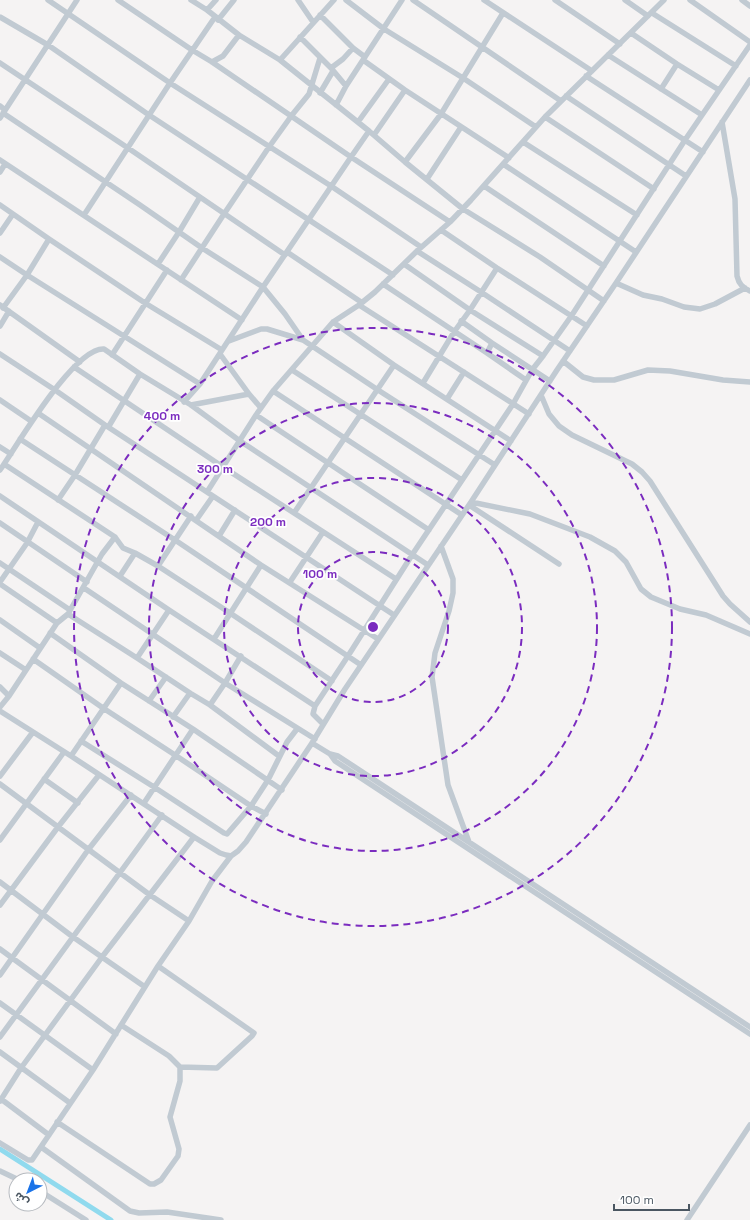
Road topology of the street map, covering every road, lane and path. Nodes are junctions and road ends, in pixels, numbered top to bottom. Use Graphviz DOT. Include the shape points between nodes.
graph roads {
  1 [pos="48,0"];
  2 [pos="77,0"];
  3 [pos="118,0"];
  4 [pos="191,0"];
  5 [pos="216,0"];
  6 [pos="234,0"];
  7 [pos="298,0"];
  8 [pos="334,0"];
  9 [pos="346,0"];
  10 [pos="402,0"];
  11 [pos="413,0"];
  12 [pos="484,0"];
  13 [pos="555,0"];
  14 [pos="625,0"];
  15 [pos="664,0"];
  16 [pos="690,0"];
  17 [pos="742,0"];
  18 [pos="750,6"];
  19 [pos="207,10"];
  20 [pos="504,13"];
  21 [pos="68,14"];
  22 [pos="650,14"];
  23 [pos="320,15"];
  24 [pos="0,17"];
  25 [pos="217,19"];
  26 [pos="313,22"];
  27 [pos="384,30"];
  28 [pos="631,33"];
  29 [pos="239,35"];
  30 [pos="300,37"];
  31 [pos="750,42"];
  32 [pos="620,44"];
  33 [pos="48,45"];
  34 [pos="750,45"];
  35 [pos="482,47"];
  36 [pos="354,48"];
  37 [pos="192,50"];
  38 [pos="608,55"];
  39 [pos="320,58"];
  40 [pos="364,58"];
  41 [pos="280,60"];
  42 [pos="212,62"];
  43 [pos="0,63"];
  44 [pos="677,64"];
  45 [pos="736,66"];
  46 [pos="332,70"];
  47 [pos="592,71"];
  48 [pos="586,76"];
  49 [pos="463,78"];
  50 [pos="25,79"];
  51 [pos="389,79"];
  52 [pos="750,80"];
  53 [pos="170,83"];
  54 [pos="311,86"];
  55 [pos="346,86"];
  56 [pos="661,89"];
  57 [pos="405,90"];
  58 [pos="719,90"];
  59 [pos="320,94"];
  60 [pos="566,96"];
  61 [pos="561,101"];
  62 [pos="336,105"];
  63 [pos="2,112"];
  64 [pos="441,114"];
  65 [pos="149,115"];
  66 [pos="292,115"];
  67 [pos="702,115"];
  68 [pos="545,117"];
  69 [pos="358,122"];
  70 [pos="722,122"];
  71 [pos="461,127"];
  72 [pos="536,127"];
  73 [pos="371,133"];
  74 [pos="685,140"];
  75 [pos="523,142"];
  76 [pos="270,146"];
  77 [pos="128,148"];
  78 [pos="703,152"];
  79 [pos="351,157"];
  80 [pos="509,158"];
  81 [pos="3,162"];
  82 [pos="405,162"];
  83 [pos="503,164"];
  84 [pos="669,165"];
  85 [pos="0,172"];
  86 [pos="686,176"];
  87 [pos="248,179"];
  88 [pos="427,179"];
  89 [pos="105,183"];
  90 [pos="331,186"];
  91 [pos="484,186"];
  92 [pos="654,189"];
  93 [pos="200,197"];
  94 [pos="0,205"];
  95 [pos="463,209"];
  96 [pos="13,214"];
  97 [pos="224,214"];
  98 [pos="84,215"];
  99 [pos="637,215"];
  100 [pos="309,220"];
  101 [pos="450,222"];
  102 [pos="441,230"];
  103 [pos="179,232"];
  104 [pos="0,233"];
  105 [pos="49,239"];
  106 [pos="620,241"];
  107 [pos="202,248"];
  108 [pos="419,249"];
  109 [pos="636,252"];
  110 [pos="286,253"];
  111 [pos="0,257"];
  112 [pos="158,264"];
  113 [pos="404,264"];
  114 [pos="604,266"];
  115 [pos="497,268"];
  116 [pos="167,270"];
  117 [pos="27,274"];
  118 [pos="392,275"];
  119 [pos="181,280"];
  120 [pos="616,283"];
  121 [pos="383,284"];
  122 [pos="263,288"];
  123 [pos="747,289"];
  124 [pos="588,290"];
  125 [pos="481,292"];
  126 [pos="604,301"];
  127 [pos="145,302"];
  128 [pos="360,304"];
  129 [pos="2,306"];
  130 [pos="470,310"];
  131 [pos="9,311"];
  132 [pos="572,315"];
  133 [pos="242,320"];
  134 [pos="461,321"];
  135 [pos="333,322"];
  136 [pos="0,326"];
  137 [pos="587,326"];
  138 [pos="454,332"];
  139 [pos="124,336"];
  140 [pos="303,340"];
  141 [pos="554,340"];
  142 [pos="228,341"];
  143 [pos="492,343"];
  144 [pos="312,346"];
  145 [pos="570,351"];
  146 [pos="221,352"];
  147 [pos="487,353"];
  148 [pos="0,354"];
  149 [pos="112,355"];
  150 [pos="543,356"];
  151 [pos="438,357"];
  152 [pos="563,361"];
  153 [pos="80,362"];
  154 [pos="394,365"];
  155 [pos="74,367"];
  156 [pos="292,370"];
  157 [pos="532,370"];
  158 [pos="464,372"];
  159 [pos="140,374"];
  160 [pos="526,380"];
  161 [pos="550,381"];
  162 [pos="750,382"];
  163 [pos="422,383"];
  164 [pos="200,384"];
  165 [pos="55,390"];
  166 [pos="378,390"];
  167 [pos="273,391"];
  168 [pos="249,394"];
  169 [pos="541,395"];
  170 [pos="447,399"];
  171 [pos="0,400"];
  172 [pos="124,400"];
  173 [pos="184,402"];
  174 [pos="513,404"];
  175 [pos="191,405"];
  176 [pos="261,408"];
  177 [pos="38,413"];
  178 [pos="362,414"];
  179 [pos="529,414"];
  180 [pos="256,415"];
  181 [pos="31,421"];
  182 [pos="107,425"];
  183 [pos="495,430"];
  184 [pos="20,439"];
  185 [pos="345,439"];
  186 [pos="240,441"];
  187 [pos="511,441"];
  188 [pos="0,447"];
  189 [pos="90,448"];
  190 [pos="11,454"];
  191 [pos="479,454"];
  192 [pos="327,463"];
  193 [pos="4,464"];
  194 [pos="495,465"];
  195 [pos="223,467"];
  196 [pos="0,470"];
  197 [pos="75,475"];
  198 [pos="462,480"];
  199 [pos="311,488"];
  200 [pos="207,492"];
  201 [pos="0,496"];
  202 [pos="213,496"];
  203 [pos="58,500"];
  204 [pos="470,504"];
  205 [pos="446,505"];
  206 [pos="235,510"];
  207 [pos="294,513"];
  208 [pos="462,515"];
  209 [pos="191,516"];
  210 [pos="197,520"];
  211 [pos="38,522"];
  212 [pos="0,523"];
  213 [pos="429,530"];
  214 [pos="323,532"];
  215 [pos="219,536"];
  216 [pos="115,537"];
  217 [pos="175,540"];
  218 [pos="27,543"];
  219 [pos="441,546"];
  220 [pos="135,553"];
  221 [pos="412,555"];
  222 [pos="306,557"];
  223 [pos="98,562"];
  224 [pos="0,563"];
  225 [pos="559,564"];
  226 [pos="261,565"];
  227 [pos="428,565"];
  228 [pos="158,566"];
  229 [pos="8,569"];
  230 [pos="120,576"];
  231 [pos="396,579"];
  232 [pos="290,582"];
  233 [pos="0,583"];
  234 [pos="85,585"];
  235 [pos="246,588"];
  236 [pos="380,604"];
  237 [pos="168,610"];
  238 [pos="69,612"];
  239 [pos="230,613"];
  240 [pos="394,615"];
  241 [pos="0,620"];
  242 [pos="750,622"];
  243 [pos="57,623"];
  244 [pos="364,629"];
  245 [pos="50,634"];
  246 [pos="750,634"];
  247 [pos="153,635"];
  248 [pos="214,638"];
  249 [pos="378,639"];
  250 [pos="40,648"];
  251 [pos="0,653"];
  252 [pos="241,656"];
  253 [pos="348,656"];
  254 [pos="137,658"];
  255 [pos="33,659"];
  256 [pos="361,665"];
  257 [pos="26,670"];
  258 [pos="166,676"];
  259 [pos="332,681"];
  260 [pos="121,683"];
  261 [pos="225,683"];
  262 [pos="0,687"];
  263 [pos="190,693"];
  264 [pos="9,696"];
  265 [pos="149,701"];
  266 [pos="210,705"];
  267 [pos="315,706"];
  268 [pos="0,707"];
  269 [pos="103,708"];
  270 [pos="0,710"];
  271 [pos="174,717"];
  272 [pos="324,724"];
  273 [pos="192,729"];
  274 [pos="297,729"];
  275 [pos="33,732"];
  276 [pos="81,741"];
  277 [pos="314,741"];
  278 [pos="64,752"];
  279 [pos="330,754"];
  280 [pos="175,755"];
  281 [pos="71,756"];
  282 [pos="280,756"];
  283 [pos="100,775"];
  284 [pos="0,776"];
  285 [pos="44,779"];
  286 [pos="268,780"];
  287 [pos="0,784"];
  288 [pos="154,787"];
  289 [pos="282,790"];
  290 [pos="131,795"];
  291 [pos="27,803"];
  292 [pos="78,803"];
  293 [pos="144,803"];
  294 [pos="251,806"];
  295 [pos="266,814"];
  296 [pos="162,815"];
  297 [pos="58,828"];
  298 [pos="194,837"];
  299 [pos="0,840"];
  300 [pos="470,842"];
  301 [pos="88,850"];
  302 [pos="231,856"];
  303 [pos="119,872"];
  304 [pos="0,882"];
  305 [pos="11,890"];
  306 [pos="150,895"];
  307 [pos="0,906"];
  308 [pos="42,914"];
  309 [pos="189,921"];
  310 [pos="73,936"];
  311 [pos="0,949"];
  312 [pos="102,957"];
  313 [pos="12,958"];
  314 [pos="158,966"];
  315 [pos="0,975"];
  316 [pos="42,980"];
  317 [pos="145,987"];
  318 [pos="71,1001"];
  319 [pos="0,1003"];
  320 [pos="16,1014"];
  321 [pos="121,1025"];
  322 [pos="750,1027"];
  323 [pos="116,1034"];
  324 [pos="750,1034"];
  325 [pos="45,1036"];
  326 [pos="0,1037"];
  327 [pos="0,1052"];
  328 [pos="180,1067"];
  329 [pos="21,1068"];
  330 [pos="93,1070"];
  331 [pos="1,1100"];
  332 [pos="70,1104"];
  333 [pos="57,1122"];
  334 [pos="750,1125"];
  335 [pos="49,1135"];
  336 [pos="0,1143"];
  337 [pos="41,1147"];
  338 [pos="48,1196"];
  339 [pos="86,1220"];
  340 [pos="221,1220"];
  341 [pos="687,1220"];
  1 -- 21 [label="street"];
  2 -- 21 [label="street"];
  3 -- 37 [label="street"];
  4 -- 19 [label="street"];
  5 -- 19 [label="street"];
  6 -- 25 [label="street"];
  7 -- 26 [label="street"];
  8 -- 23 [label="street"];
  9 -- 27 [label="street"];
  10 -- 27 [label="street"];
  11 -- 35 [label="street"];
  12 -- 20 [label="street"];
  13 -- 32 [label="street"];
  14 -- 22 [label="street"];
  15 -- 22 [label="street"];
  16 -- 31 [label="street"];
  17 -- 18 [label="street"];
  19 -- 25 [label="street"];
  20 -- 35 [label="street"];
  20 -- 47 [label="street"];
  21 -- 33 [label="street"];
  21 -- 53 [label="street"];
  22 -- 28 [label="street"];
  22 -- 45 [label="street"];
  23 -- 26 [label="street"];
  23 -- 36 [label="street"];
  24 -- 33 [label="street"];
  25 -- 29 [label="street"];
  25 -- 37 [label="street"];
  26 -- 30 [label="street"];
  27 -- 40 [label="street"];
  27 -- 49 [label="street"];
  28 -- 32 [label="street"];
  28 -- 44 [label="street"];
  29 -- 41 [label="street"];
  29 -- 42 [label="street" via="223,56"];
  30 -- 39 [label="street"];
  30 -- 41 [label="street"];
  32 -- 38 [label="street"];
  33 -- 50 [label="street"];
  33 -- 65 [label="street"];
  34 -- 45 [label="street"];
  35 -- 49 [label="street"];
  35 -- 61 [label="street"];
  36 -- 40 [label="street"];
  36 -- 46 [label="street"];
  37 -- 42 [label="street"];
  37 -- 53 [label="street"];
  38 -- 47 [label="street"];
  38 -- 56 [label="street"];
  39 -- 46 [label="street"];
  39 -- 54 [label="street"];
  40 -- 51 [label="street"];
  40 -- 55 [label="street"];
  41 -- 54 [label="street"];
  42 -- 66 [label="street"];
  43 -- 50 [label="street"];
  44 -- 56 [label="street"];
  44 -- 58 [label="street"];
  45 -- 58 [label="street"];
  46 -- 55 [label="street"];
  46 -- 59 [label="street"];
  47 -- 48 [label="street"];
  48 -- 60 [label="street"];
  48 -- 74 [label="street"];
  49 -- 64 [label="street"];
  49 -- 72 [label="street"];
  50 -- 63 [label="street"];
  50 -- 77 [label="street"];
  51 -- 57 [label="street"];
  51 -- 69 [label="street"];
  52 -- 70 [label="street"];
  53 -- 65 [label="street"];
  53 -- 76 [label="street"];
  54 -- 59 [label="street"];
  54 -- 66 [label="street" via="309,94"];
  55 -- 62 [label="street"];
  56 -- 67 [label="street"];
  57 -- 64 [label="street"];
  57 -- 73 [label="street"];
  58 -- 67 [label="street"];
  59 -- 62 [label="street"];
  60 -- 61 [label="street"];
  60 -- 84 [label="street"];
  61 -- 68 [label="street"];
  62 -- 69 [label="street"];
  63 -- 89 [label="street"];
  64 -- 71 [label="street"];
  64 -- 82 [label="street"];
  65 -- 77 [label="street"];
  65 -- 87 [label="street"];
  66 -- 76 [label="street"];
  66 -- 79 [label="street"];
  67 -- 74 [label="street"];
  68 -- 72 [label="street"];
  68 -- 92 [label="street"];
  69 -- 73 [label="street"];
  70 -- 78 [label="street"];
  70 -- 123 [label="street" via="735,199 737,276 739,284"];
  71 -- 80 [label="street"];
  71 -- 88 [label="street"];
  72 -- 75 [label="street"];
  73 -- 79 [label="street"];
  73 -- 82 [label="street"];
  74 -- 78 [label="street"];
  74 -- 84 [label="street"];
  75 -- 80 [label="street"];
  75 -- 99 [label="street"];
  76 -- 87 [label="street"];
  76 -- 90 [label="street"];
  77 -- 89 [label="street"];
  77 -- 93 [label="street"];
  78 -- 86 [label="street"];
  79 -- 90 [label="street"];
  79 -- 101 [label="street"];
  80 -- 83 [label="street"];
  81 -- 85 [label="street"];
  81 -- 98 [label="street"];
  82 -- 88 [label="street"];
  83 -- 91 [label="street"];
  83 -- 106 [label="street"];
  84 -- 86 [label="street"];
  84 -- 92 [label="street"];
  86 -- 109 [label="street"];
  87 -- 97 [label="street"];
  87 -- 100 [label="street"];
  88 -- 95 [label="street"];
  89 -- 98 [label="street"];
  89 -- 103 [label="street"];
  90 -- 100 [label="street"];
  90 -- 108 [label="street"];
  91 -- 95 [label="street"];
  91 -- 114 [label="street"];
  92 -- 99 [label="street"];
  93 -- 97 [label="street"];
  93 -- 103 [label="street"];
  94 -- 96 [label="street"];
  95 -- 101 [label="street"];
  95 -- 124 [label="street"];
  96 -- 104 [label="street"];
  96 -- 105 [label="street"];
  97 -- 107 [label="street"];
  97 -- 110 [label="street"];
  98 -- 112 [label="street"];
  99 -- 106 [label="street"];
  100 -- 110 [label="street"];
  100 -- 118 [label="street"];
  101 -- 102 [label="street"];
  102 -- 108 [label="street"];
  102 -- 115 [label="street"];
  103 -- 107 [label="street"];
  103 -- 112 [label="street"];
  105 -- 117 [label="street"];
  105 -- 127 [label="street"];
  106 -- 109 [label="street"];
  106 -- 114 [label="street"];
  107 -- 119 [label="street"];
  107 -- 122 [label="street"];
  108 -- 113 [label="street"];
  108 -- 125 [label="street"];
  109 -- 120 [label="street"];
  110 -- 122 [label="street"];
  110 -- 128 [label="street"];
  111 -- 117 [label="street"];
  112 -- 116 [label="street"];
  113 -- 118 [label="street"];
  113 -- 130 [label="street"];
  114 -- 124 [label="street"];
  115 -- 125 [label="street"];
  115 -- 132 [label="street"];
  116 -- 119 [label="street"];
  116 -- 127 [label="street"];
  117 -- 129 [label="street"];
  117 -- 139 [label="street"];
  118 -- 121 [label="street"];
  119 -- 133 [label="street"];
  120 -- 123 [label="street" via="643,295 700,309"];
  120 -- 126 [label="street"];
  121 -- 128 [label="street"];
  121 -- 138 [label="street"];
  122 -- 133 [label="street"];
  122 -- 140 [label="street"];
  124 -- 126 [label="street"];
  124 -- 132 [label="street"];
  125 -- 130 [label="street"];
  125 -- 141 [label="street"];
  126 -- 137 [label="street"];
  127 -- 139 [label="street"];
  127 -- 146 [label="street"];
  128 -- 135 [label="street"];
  128 -- 151 [label="street"];
  129 -- 131 [label="street"];
  130 -- 134 [label="street"];
  130 -- 150 [label="street"];
  131 -- 136 [label="street"];
  131 -- 153 [label="street"];
  132 -- 137 [label="street"];
  132 -- 141 [label="street"];
  133 -- 142 [label="street"];
  134 -- 138 [label="street"];
  134 -- 143 [label="street"];
  135 -- 144 [label="street"];
  135 -- 154 [label="street"];
  137 -- 145 [label="street"];
  138 -- 147 [label="street"];
  138 -- 151 [label="street"];
  139 -- 149 [label="street"];
  139 -- 164 [label="street"];
  140 -- 142 [label="street" via="261,329"];
  140 -- 144 [label="street"];
  141 -- 145 [label="street"];
  141 -- 150 [label="street"];
  142 -- 146 [label="street"];
  143 -- 147 [label="street"];
  143 -- 157 [label="street"];
  144 -- 156 [label="street"];
  144 -- 166 [label="street"];
  145 -- 152 [label="street"];
  146 -- 164 [label="street"];
  146 -- 168 [label="street"];
  147 -- 160 [label="street"];
  148 -- 165 [label="street"];
  149 -- 153 [label="street" via="101,349"];
  149 -- 159 [label="street"];
  150 -- 157 [label="street"];
  151 -- 158 [label="street"];
  151 -- 163 [label="street"];
  152 -- 161 [label="street"];
  152 -- 162 [label="street" via="583,377 594,380 614,380 648,370"];
  153 -- 155 [label="street"];
  154 -- 163 [label="street"];
  154 -- 166 [label="street"];
  155 -- 165 [label="street"];
  155 -- 172 [label="street"];
  156 -- 167 [label="street"];
  156 -- 178 [label="street"];
  157 -- 160 [label="street"];
  157 -- 161 [label="street"];
  158 -- 170 [label="street"];
  158 -- 174 [label="street"];
  159 -- 172 [label="street"];
  159 -- 173 [label="street"];
  160 -- 174 [label="street"];
  161 -- 169 [label="street"];
  163 -- 170 [label="street"];
  164 -- 173 [label="street"];
  165 -- 177 [label="street"];
  165 -- 182 [label="street"];
  166 -- 178 [label="street"];
  166 -- 191 [label="street"];
  167 -- 176 [label="street"];
  167 -- 185 [label="street"];
  168 -- 175 [label="street"];
  168 -- 176 [label="street"];
  169 -- 179 [label="street"];
  169 -- 242 [label="street" via="549,414 559,426 632,464 642,472 723,596"];
  170 -- 183 [label="street"];
  171 -- 181 [label="street"];
  172 -- 182 [label="street"];
  172 -- 195 [label="street"];
  173 -- 175 [label="street"];
  174 -- 179 [label="street"];
  174 -- 183 [label="street"];
  175 -- 186 [label="street"];
  176 -- 180 [label="street"];
  177 -- 181 [label="street"];
  177 -- 189 [label="street"];
  178 -- 185 [label="street"];
  178 -- 198 [label="street"];
  179 -- 187 [label="street"];
  180 -- 186 [label="street"];
  180 -- 192 [label="street"];
  181 -- 184 [label="street"];
  182 -- 189 [label="street"];
  182 -- 200 [label="street"];
  183 -- 187 [label="street"];
  183 -- 191 [label="street"];
  184 -- 190 [label="street"];
  184 -- 197 [label="street"];
  185 -- 192 [label="street"];
  185 -- 205 [label="street"];
  186 -- 195 [label="street"];
  186 -- 199 [label="street"];
  187 -- 194 [label="street"];
  188 -- 190 [label="street"];
  189 -- 197 [label="street"];
  189 -- 209 [label="street"];
  190 -- 193 [label="street"];
  191 -- 194 [label="street"];
  191 -- 198 [label="street"];
  192 -- 199 [label="street"];
  192 -- 213 [label="street"];
  193 -- 196 [label="street"];
  193 -- 203 [label="street"];
  194 -- 204 [label="street"];
  195 -- 200 [label="street"];
  195 -- 207 [label="street"];
  197 -- 203 [label="street"];
  197 -- 217 [label="street"];
  198 -- 205 [label="street"];
  199 -- 207 [label="street"];
  199 -- 221 [label="street"];
  200 -- 202 [label="street"];
  201 -- 211 [label="street"];
  202 -- 206 [label="street"];
  202 -- 210 [label="street"];
  203 -- 216 [label="street"];
  204 -- 208 [label="street"];
  204 -- 225 [label="street"];
  204 -- 246 [label="street" via="530,514 590,538 615,551 626,562 641,589 651,598 706,615"];
  205 -- 208 [label="street"];
  205 -- 213 [label="street"];
  206 -- 215 [label="street"];
  206 -- 222 [label="street"];
  207 -- 214 [label="street"];
  208 -- 219 [label="street"];
  209 -- 210 [label="street"];
  209 -- 217 [label="street"];
  210 -- 215 [label="street"];
  211 -- 218 [label="street"];
  211 -- 223 [label="street"];
  212 -- 218 [label="street"];
  213 -- 221 [label="street"];
  214 -- 222 [label="street"];
  214 -- 231 [label="street"];
  215 -- 226 [label="street"];
  216 -- 220 [label="street" via="123,548"];
  216 -- 223 [label="street"];
  217 -- 228 [label="street"];
  217 -- 235 [label="street"];
  218 -- 229 [label="street"];
  218 -- 234 [label="street"];
  219 -- 227 [label="street"];
  219 -- 300 [label="street" via="453,579 453,592 435,653 432,683 448,785"];
  220 -- 228 [label="street"];
  220 -- 230 [label="street"];
  221 -- 227 [label="street"];
  221 -- 231 [label="street"];
  222 -- 232 [label="street"];
  222 -- 236 [label="street"];
  223 -- 230 [label="street"];
  223 -- 234 [label="street"];
  224 -- 229 [label="street"];
  226 -- 232 [label="street"];
  226 -- 235 [label="street"];
  227 -- 240 [label="street"];
  228 -- 239 [label="street"];
  229 -- 233 [label="street"];
  229 -- 238 [label="street"];
  230 -- 237 [label="street"];
  231 -- 236 [label="street"];
  232 -- 244 [label="street"];
  233 -- 243 [label="street"];
  234 -- 238 [label="street"];
  234 -- 247 [label="street"];
  235 -- 239 [label="street"];
  235 -- 253 [label="street"];
  236 -- 240 [label="street"];
  236 -- 244 [label="street"];
  237 -- 247 [label="street"];
  237 -- 248 [label="street"];
  238 -- 243 [label="street"];
  238 -- 254 [label="street"];
  239 -- 248 [label="street"];
  239 -- 259 [label="street"];
  240 -- 249 [label="street"];
  241 -- 250 [label="street"];
  243 -- 245 [label="street"];
  244 -- 249 [label="street"];
  244 -- 253 [label="street"];
  245 -- 250 [label="street"];
  245 -- 260 [label="street"];
  247 -- 254 [label="street"];
  247 -- 261 [label="street"];
  248 -- 252 [label="street"];
  249 -- 256 [label="street"];
  250 -- 255 [label="street"];
  251 -- 257 [label="street"];
  252 -- 261 [label="street"];
  252 -- 267 [label="street"];
  253 -- 256 [label="street"];
  253 -- 259 [label="street"];
  254 -- 258 [label="street"];
  255 -- 257 [label="street"];
  255 -- 269 [label="street"];
  256 -- 272 [label="street"];
  257 -- 264 [label="street"];
  258 -- 263 [label="street"];
  258 -- 265 [label="street"];
  259 -- 267 [label="street"];
  260 -- 265 [label="street"];
  260 -- 269 [label="street"];
  261 -- 266 [label="street"];
  261 -- 274 [label="street"];
  262 -- 264 [label="street"];
  263 -- 266 [label="street"];
  263 -- 271 [label="street"];
  264 -- 268 [label="street"];
  265 -- 271 [label="street"];
  266 -- 282 [label="street"];
  267 -- 272 [label="street" via="313,714"];
  269 -- 276 [label="street"];
  269 -- 280 [label="street"];
  270 -- 275 [label="street"];
  271 -- 273 [label="street"];
  272 -- 277 [label="street"];
  273 -- 280 [label="street"];
  273 -- 286 [label="street"];
  274 -- 277 [label="street"];
  274 -- 282 [label="street" via="286,742"];
  275 -- 278 [label="street"];
  275 -- 284 [label="street"];
  276 -- 281 [label="street"];
  276 -- 288 [label="street"];
  277 -- 279 [label="street"];
  277 -- 289 [label="street"];
  278 -- 281 [label="street"];
  278 -- 285 [label="street"];
  279 -- 300 [label="street" via="338,756"];
  279 -- 324 [label="street" via="335,761"];
  280 -- 288 [label="street"];
  280 -- 294 [label="street"];
  281 -- 283 [label="street"];
  282 -- 286 [label="street"];
  283 -- 290 [label="street"];
  283 -- 292 [label="street"];
  285 -- 291 [label="street"];
  285 -- 292 [label="street"];
  286 -- 289 [label="street"];
  286 -- 294 [label="street"];
  287 -- 291 [label="street"];
  288 -- 293 [label="street"];
  288 -- 294 [label="street" via="227,834"];
  289 -- 295 [label="street"];
  290 -- 293 [label="street"];
  290 -- 301 [label="street"];
  291 -- 297 [label="street"];
  291 -- 299 [label="street"];
  292 -- 297 [label="street"];
  293 -- 296 [label="street"];
  294 -- 295 [label="street"];
  295 -- 302 [label="street" via="246,842"];
  296 -- 298 [label="street"];
  296 -- 303 [label="street"];
  297 -- 301 [label="street"];
  297 -- 305 [label="street"];
  298 -- 302 [label="street" via="220,853"];
  298 -- 306 [label="street"];
  300 -- 322 [label="street"];
  301 -- 303 [label="street"];
  301 -- 308 [label="street"];
  302 -- 309 [label="street" via="212,881"];
  303 -- 306 [label="street"];
  303 -- 310 [label="street"];
  304 -- 305 [label="street"];
  305 -- 307 [label="street"];
  305 -- 308 [label="street"];
  306 -- 309 [label="street"];
  306 -- 312 [label="street"];
  308 -- 310 [label="street"];
  308 -- 313 [label="street"];
  309 -- 314 [label="street"];
  310 -- 312 [label="street"];
  310 -- 316 [label="street"];
  311 -- 313 [label="street"];
  312 -- 317 [label="street"];
  312 -- 318 [label="street"];
  313 -- 315 [label="street"];
  313 -- 316 [label="street"];
  314 -- 317 [label="street"];
  314 -- 328 [label="street" via="254,1033 217,1068"];
  316 -- 318 [label="street"];
  316 -- 320 [label="street"];
  317 -- 321 [label="street"];
  318 -- 323 [label="street"];
  318 -- 325 [label="street"];
  319 -- 320 [label="street"];
  320 -- 325 [label="street"];
  320 -- 326 [label="street"];
  321 -- 323 [label="street"];
  321 -- 328 [label="street" via="169,1056"];
  323 -- 330 [label="street"];
  325 -- 329 [label="street"];
  325 -- 330 [label="street"];
  327 -- 329 [label="street"];
  328 -- 333 [label="street" via="180,1081 170,1117 179,1150 178,1156 158,1183 150,1184"];
  329 -- 331 [label="street"];
  329 -- 332 [label="street"];
  330 -- 332 [label="street"];
  331 -- 335 [label="street"];
  332 -- 333 [label="street"];
  333 -- 335 [label="street"];
  334 -- 341 [label="street"];
  335 -- 337 [label="street"];
  336 -- 337 [label="street" via="30,1160"];
  337 -- 340 [label="street" via="130,1210"];
  338 -- 339 [label="street"];
}
